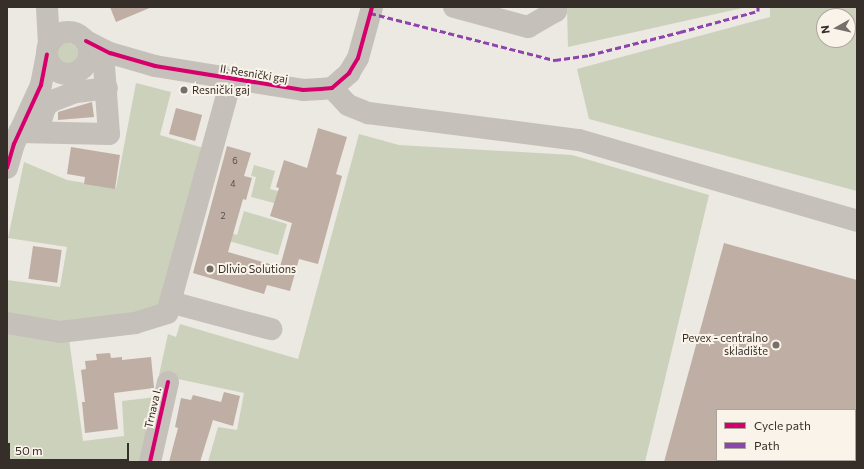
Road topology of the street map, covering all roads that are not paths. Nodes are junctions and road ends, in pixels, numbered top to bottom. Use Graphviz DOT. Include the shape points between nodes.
graph roads {
  1 [pos="47,7"];
  2 [pos="56,7"];
  3 [pos="372,7"];
  4 [pos="556,7"];
  5 [pos="458,8"];
  6 [pos="80,37"];
  7 [pos="48,50"];
  8 [pos="104,66"];
  9 [pos="155,66"];
  10 [pos="75,72"];
  11 [pos="231,80"];
  12 [pos="108,88"];
  13 [pos="332,88"];
  14 [pos="37,96"];
  15 [pos="20,134"];
  16 [pos="7,168"];
  17 [pos="857,221"];
  18 [pos="170,302"];
  19 [pos="7,323"];
  20 [pos="271,329"];
  21 [pos="168,382"];
  22 [pos="150,462"];
  1 -- 7 [label="street"];
  2 -- 6 [label="street"];
  3 -- 13 [label="street" via="358,58 349,73"];
  4 -- 5 [label="street" via="556,11 528,27"];
  6 -- 7 [label="street" via="62,33"];
  6 -- 9 [label="street, II. Resnički gaj" via="110,53"];
  6 -- 10 [label="street" via="90,53"];
  7 -- 10 [label="street" via="54,69"];
  7 -- 14 [label="street"];
  8 -- 9 [label="street, II. Resnički gaj"];
  8 -- 10 [label="street, II. Resnički gaj"];
  8 -- 12 [label="street"];
  9 -- 11 [label="street, II. Resnički gaj"];
  10 -- 14 [label="street"];
  11 -- 13 [label="street, II. Resnički gaj" via="302,90"];
  11 -- 18 [label="street"];
  12 -- 15 [label="street" via="76,92 52,101"];
  12 -- 15 [label="street" via="109,134"];
  13 -- 17 [label="street" via="348,105 368,113 579,140"];
  14 -- 15 [label="street"];
  15 -- 16 [label="street"];
  18 -- 19 [label="street" via="167,313 101,329 60,332"];
  18 -- 20 [label="street"];
  21 -- 22 [label="street, Trnava I."];
}
